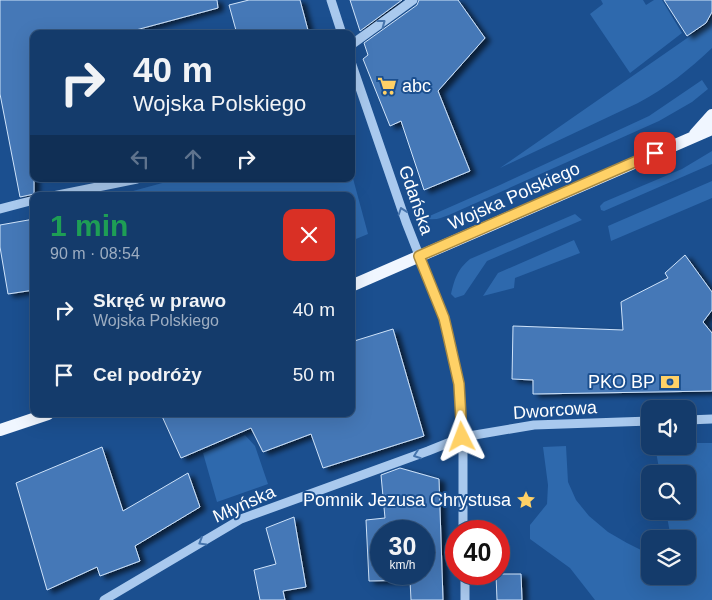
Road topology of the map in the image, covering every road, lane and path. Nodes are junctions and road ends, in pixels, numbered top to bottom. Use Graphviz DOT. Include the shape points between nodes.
graph roads {
  1 [pos="331,0"];
  2 [pos="413,0"];
  3 [pos="341,30"];
  4 [pos="355,42"];
  5 [pos="355,74"];
  6 [pos="712,115"];
  7 [pos="712,129"];
  8 [pos="692,138"];
  9 [pos="104,183"];
  10 [pos="69,192"];
  11 [pos="30,201"];
  12 [pos="0,209"];
  13 [pos="419,256"];
  14 [pos="355,284"];
  15 [pos="39,417"];
  16 [pos="712,419"];
  17 [pos="696,420"];
  18 [pos="641,421"];
  19 [pos="0,430"];
  20 [pos="462,437"];
  21 [pos="463,520"];
  22 [pos="465,585"];
  23 [pos="104,600"];
  24 [pos="466,600"];
  1 -- 3 [label="street"];
  4 -- 2 [label="street, one-way"];
  13 -- 5 [label="street, Gdańska, one-way"];
  6 -- 8 [label="main road, Wojska Polskiego"];
  7 -- 8 [label="main road, Wojska Polskiego"];
  8 -- 13 [label="main road, Wojska Polskiego"];
  9 -- 10 [label="street"];
  11 -- 12 [label="street"];
  13 -- 14 [label="main road, Wojska Polskiego"];
  13 -- 20 [label="street, Gdańska" via="444,318 459,384"];
  15 -- 19 [label="main road"];
  16 -- 17 [label="street"];
  18 -- 20 [label="street, Dworcowa" via="534,425"];
  20 -- 21 [label="street, Gdańska"];
  20 -- 23 [label="street, Młyńska, one-way" via="241,519"];
  22 -- 24 [label="street"];
}
